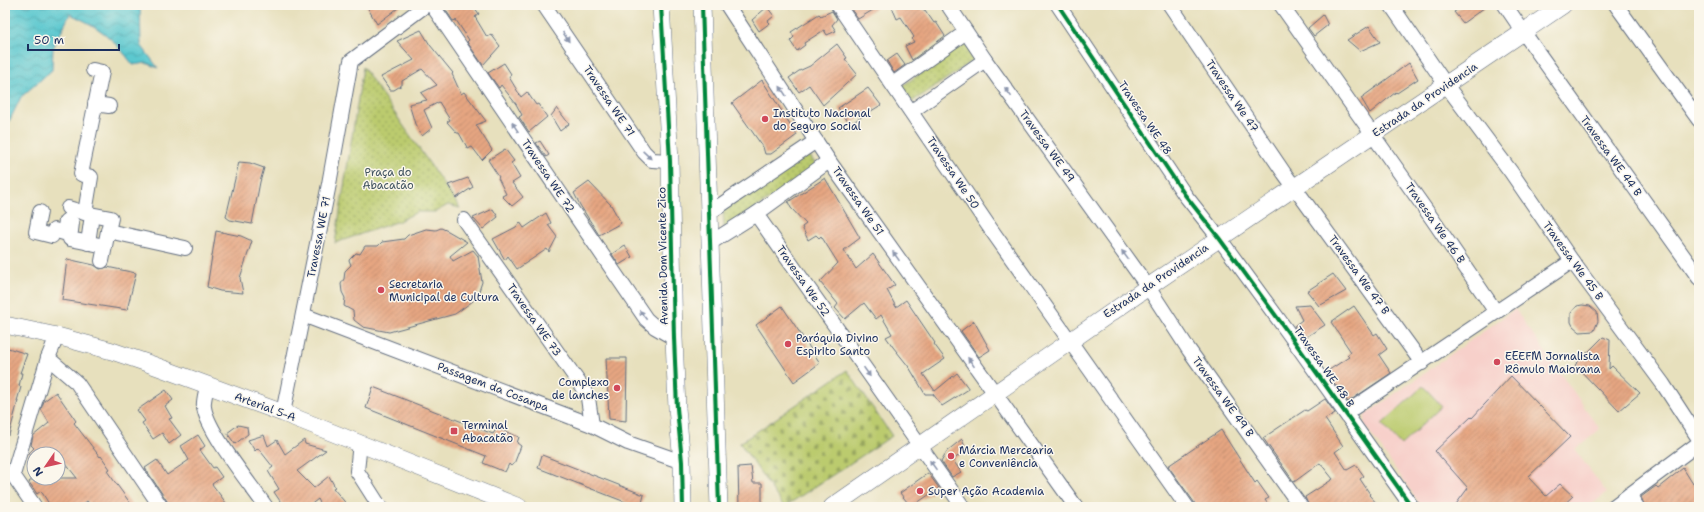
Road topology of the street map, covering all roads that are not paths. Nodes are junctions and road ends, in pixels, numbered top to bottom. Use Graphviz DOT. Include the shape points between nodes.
graph roads {
  1 [pos="426,5"];
  2 [pos="432,5"];
  3 [pos="544,5"];
  4 [pos="661,5"];
  5 [pos="702,5"];
  6 [pos="727,5"];
  7 [pos="838,5"];
  8 [pos="948,5"];
  9 [pos="1170,5"];
  10 [pos="1280,5"];
  11 [pos="1391,5"];
  12 [pos="1506,5"];
  13 [pos="1563,5"];
  14 [pos="1616,5"];
  15 [pos="1061,6"];
  16 [pos="966,32"];
  17 [pos="1524,33"];
  18 [pos="985,60"];
  19 [pos="93,70"];
  20 [pos="893,84"];
  21 [pos="1446,85"];
  22 [pos="95,104"];
  23 [pos="109,106"];
  24 [pos="912,111"];
  25 [pos="1699,120"];
  26 [pos="1373,134"];
  27 [pos="816,141"];
  28 [pos="829,161"];
  29 [pos="670,162"];
  30 [pos="1296,187"];
  31 [pos="68,208"];
  32 [pos="40,212"];
  33 [pos="709,213"];
  34 [pos="88,214"];
  35 [pos="756,214"];
  36 [pos="464,220"];
  37 [pos="108,231"];
  38 [pos="1219,238"];
  39 [pos="88,243"];
  40 [pos="710,243"];
  41 [pos="105,246"];
  42 [pos="185,248"];
  43 [pos="102,261"];
  44 [pos="1572,261"];
  45 [pos="1699,278"];
  46 [pos="1148,286"];
  47 [pos="1496,312"];
  48 [pos="303,314"];
  49 [pos="8,326"];
  50 [pos="57,336"];
  51 [pos="674,338"];
  52 [pos="1070,341"];
  53 [pos="48,358"];
  54 [pos="1422,363"];
  55 [pos="207,386"];
  56 [pos="994,394"];
  57 [pos="283,413"];
  58 [pos="1346,413"];
  59 [pos="592,425"];
  60 [pos="1699,439"];
  61 [pos="360,443"];
  62 [pos="1699,443"];
  63 [pos="920,446"];
  64 [pos="682,462"];
  65 [pos="1629,495"];
  66 [pos="850,502"];
  67 [pos="35,507"];
  68 [pos="161,507"];
  69 [pos="266,507"];
  70 [pos="380,507"];
  71 [pos="519,507"];
  72 [pos="683,507"];
  73 [pos="719,507"];
  74 [pos="832,507"];
  75 [pos="963,507"];
  76 [pos="1076,507"];
  77 [pos="1187,507"];
  78 [pos="1301,507"];
  79 [pos="1412,507"];
  80 [pos="1613,507"];
  81 [pos="1637,507"];
  1 -- 48 [label="street, Travessa WE 71" via="351,60"];
  51 -- 2 [label="street, Travessa WE 72, one-way" via="646,319"];
  3 -- 29 [label="street, Travessa WE 71, one-way" via="644,152 652,160"];
  4 -- 29 [label="main road, Avenida Dom Vicente Zico"];
  5 -- 33 [label="main road"];
  27 -- 6 [label="street, Travessa We 51, one-way"];
  7 -- 20 [label="street, Travessa We 50"];
  8 -- 16 [label="street, Travessa WE 49"];
  9 -- 30 [label="street, Travessa We 47"];
  10 -- 26 [label="street, Travessa We 46 B"];
  11 -- 21 [label="street, Travessa We 45 B"];
  12 -- 17 [label="street, Travessa WE 44 B"];
  13 -- 17 [label="main road, Estrada da Providencia"];
  14 -- 25 [label="street"];
  15 -- 38 [label="street, Travessa WE 48" via="1185,195"];
  16 -- 18 [label="street, Travessa WE 49"];
  16 -- 20 [label="street"];
  17 -- 21 [label="main road, Estrada da Providencia"];
  17 -- 45 [label="street, Travessa WE 44 B"];
  18 -- 24 [label="street"];
  46 -- 18 [label="street, Travessa WE 49, one-way"];
  19 -- 22 [label="street" via="102,72"];
  20 -- 24 [label="street, Travessa We 50"];
  21 -- 26 [label="main road, Estrada da Providencia"];
  21 -- 44 [label="street, Travessa We 45 B" via="1511,172"];
  22 -- 23 [label="street"];
  22 -- 34 [label="street" via="81,174 91,177"];
  24 -- 52 [label="street, Travessa We 50"];
  26 -- 30 [label="main road, Estrada da Providencia"];
  26 -- 47 [label="street, Travessa We 46 B"];
  27 -- 28 [label="street, Travessa We 51"];
  27 -- 33 [label="street"];
  28 -- 35 [label="street"];
  56 -- 28 [label="street, Travessa We 51, one-way"];
  29 -- 51 [label="main road, Avenida Dom Vicente Zico"];
  30 -- 38 [label="main road, Estrada da Providencia"];
  30 -- 54 [label="street, Travessa We 47 B"];
  31 -- 34 [label="street"];
  32 -- 39 [label="street" via="36,232 52,236 54,230 64,233 66,221 72,223 70,239"];
  33 -- 40 [label="main road"];
  34 -- 37 [label="street" via="111,218"];
  34 -- 39 [label="street"];
  35 -- 40 [label="street"];
  35 -- 63 [label="street, Travessa We 52, one-way"];
  36 -- 59 [label="street, Travessa WE 73" via="582,387 588,398"];
  37 -- 41 [label="street"];
  37 -- 42 [label="street"];
  38 -- 46 [label="main road, Estrada da Providencia"];
  38 -- 58 [label="street, Travessa WE 48 B"];
  39 -- 41 [label="street"];
  40 -- 73 [label="main road"];
  41 -- 43 [label="street"];
  44 -- 47 [label="street"];
  44 -- 60 [label="street, Travessa We 45 B"];
  46 -- 52 [label="main road, Estrada da Providencia"];
  46 -- 78 [label="street, Travessa WE 49 B" via="1189,350"];
  47 -- 54 [label="street"];
  48 -- 57 [label="street, Travessa WE 71"];
  48 -- 59 [label="street, Passagem da Cosanpa"];
  49 -- 50 [label="main road, Arterial 5-A"];
  50 -- 53 [label="street"];
  50 -- 55 [label="main road, Arterial 5-A" via="112,351"];
  51 -- 64 [label="main road, Avenida Dom Vicente Zico"];
  52 -- 56 [label="main road, Estrada da Providencia"];
  52 -- 77 [label="street, Travessa We 50"];
  53 -- 67 [label="street" via="13,475"];
  53 -- 68 [label="street" via="78,383"];
  54 -- 58 [label="street"];
  55 -- 57 [label="main road, Arterial 5-A"];
  55 -- 69 [label="street" via="203,406 208,419"];
  56 -- 63 [label="main road, Estrada da Providencia"];
  56 -- 76 [label="street, Travessa We 51"];
  57 -- 61 [label="main road, Arterial 5-A"];
  58 -- 79 [label="street, Travessa WE 48 B"];
  59 -- 64 [label="street, Passagem da Cosanpa" via="628,443"];
  61 -- 70 [label="street" via="357,471"];
  61 -- 71 [label="main road, Arterial 5-A"];
  62 -- 65 [label="street"];
  63 -- 66 [label="main road, Estrada da Providencia"];
  75 -- 63 [label="street, Travessa We 52, one-way"];
  64 -- 72 [label="main road, Avenida Dom Vicente Zico"];
  65 -- 80 [label="street"];
  65 -- 81 [label="street"];
  66 -- 74 [label="main road, Estrada da Providencia"];
}
